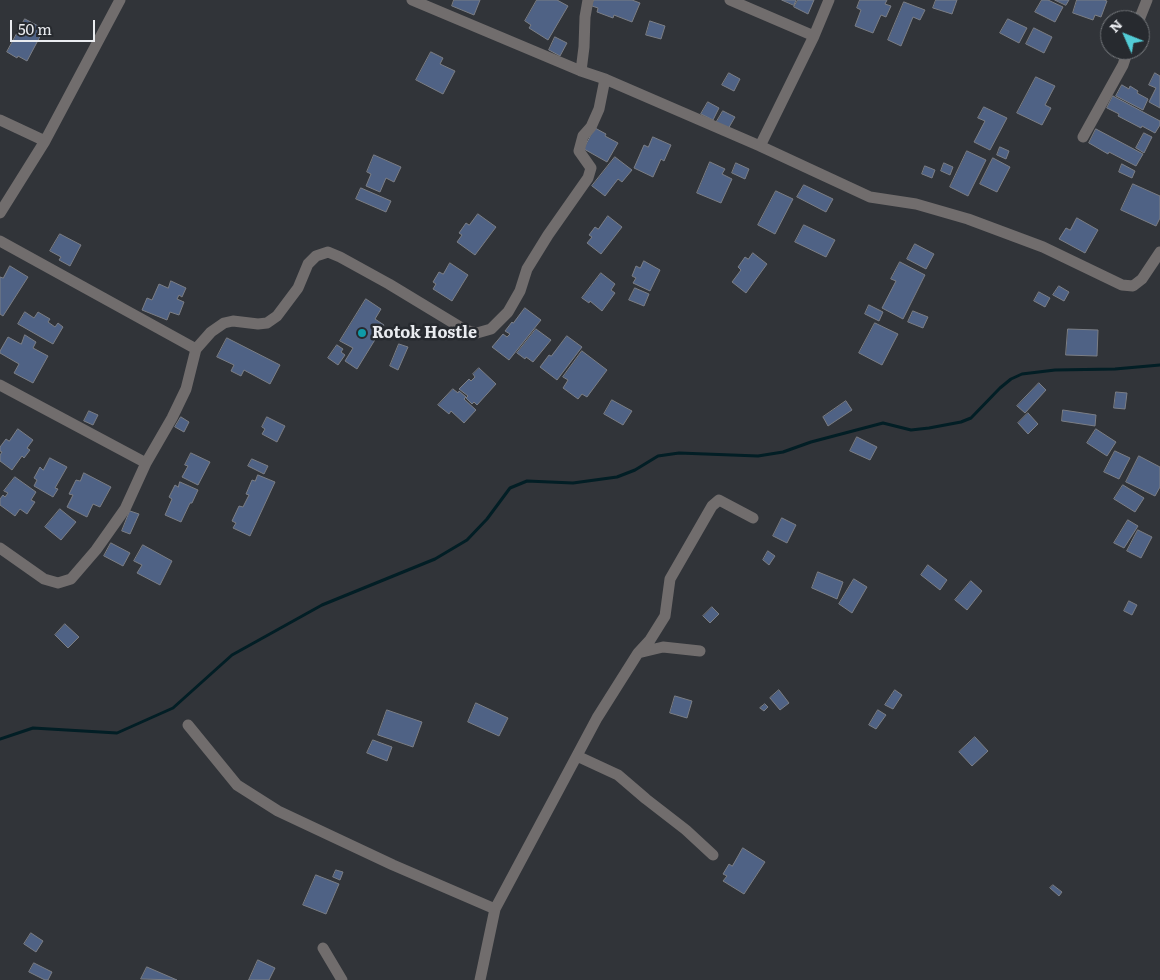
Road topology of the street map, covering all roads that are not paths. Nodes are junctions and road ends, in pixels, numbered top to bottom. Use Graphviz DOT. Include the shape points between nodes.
graph roads {
  1 [pos="120,0"];
  2 [pos="412,0"];
  3 [pos="588,0"];
  4 [pos="730,0"];
  5 [pos="829,0"];
  6 [pos="814,36"];
  7 [pos="1124,60"];
  8 [pos="581,71"];
  9 [pos="605,79"];
  10 [pos="0,120"];
  11 [pos="1083,137"];
  12 [pos="45,141"];
  13 [pos="760,146"];
  14 [pos="0,213"];
  15 [pos="0,241"];
  16 [pos="1160,252"];
  17 [pos="196,349"];
  18 [pos="0,385"];
  19 [pos="146,463"];
  20 [pos="753,518"];
  21 [pos="0,548"];
  22 [pos="700,651"];
  23 [pos="638,653"];
  24 [pos="188,726"];
  25 [pos="577,756"];
  26 [pos="713,855"];
  27 [pos="495,909"];
  28 [pos="324,948"];
  29 [pos="342,980"];
  30 [pos="480,980"];
  1 -- 12 [label="street"];
  2 -- 8 [label="street"];
  3 -- 8 [label="street"];
  4 -- 6 [label="street"];
  5 -- 6 [label="street"];
  6 -- 13 [label="street"];
  7 -- 11 [label="street"];
  8 -- 9 [label="street"];
  9 -- 13 [label="street"];
  9 -- 17 [label="street" via="599,109 583,136 579,151 590,168 588,178 527,269 508,312 491,329 478,333 464,330 390,284 328,252 316,256 308,264 298,288 272,320 258,324 233,320 224,323"];
  10 -- 12 [label="street"];
  12 -- 14 [label="street"];
  13 -- 16 [label="street" via="870,197 916,204 968,219 1043,247 1122,285 1132,286 1142,279"];
  15 -- 17 [label="street"];
  17 -- 19 [label="street" via="186,389"];
  18 -- 19 [label="street"];
  19 -- 21 [label="street" via="125,509 71,580 58,583 44,579"];
  20 -- 23 [label="street" via="719,500 712,506 670,579 665,616"];
  22 -- 23 [label="street" via="663,647"];
  23 -- 25 [label="street"];
  24 -- 27 [label="street" via="237,786 278,811"];
  25 -- 26 [label="street" via="618,775"];
  25 -- 27 [label="street"];
  27 -- 30 [label="street"];
  28 -- 29 [label="street"];
}
